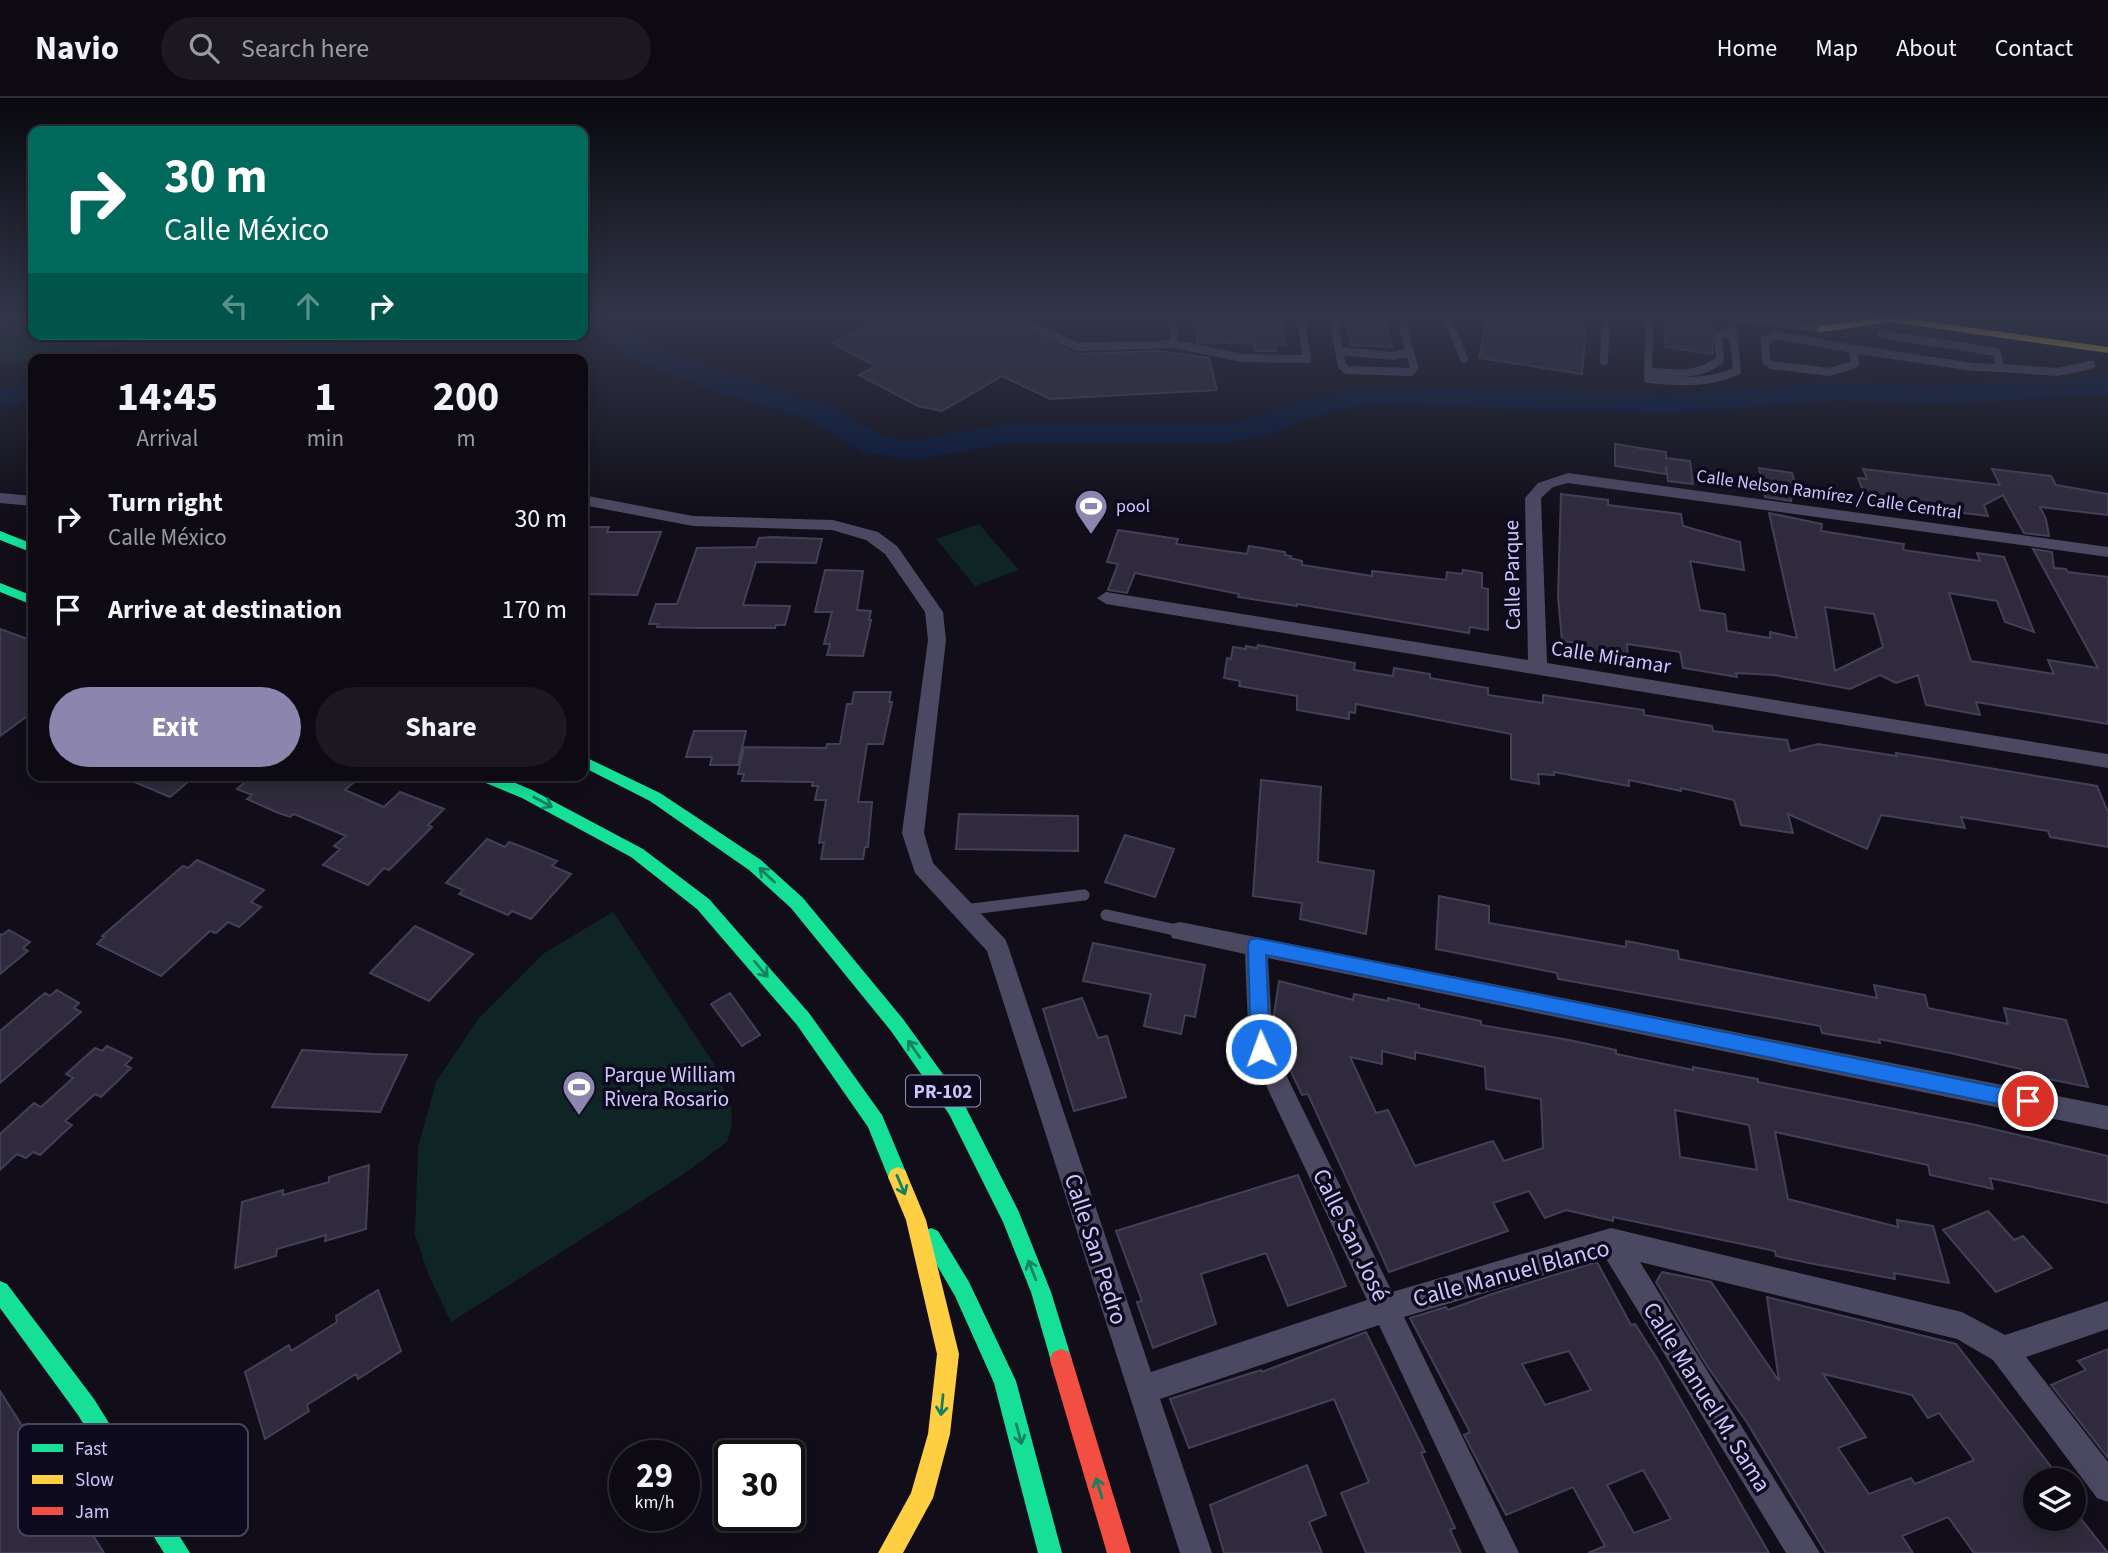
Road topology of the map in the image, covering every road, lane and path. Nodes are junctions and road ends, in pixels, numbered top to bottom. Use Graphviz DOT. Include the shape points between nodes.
graph roads {
  1 [pos="1545,485"];
  2 [pos="0,498"];
  3 [pos="28,501"];
  4 [pos="588,501"];
  5 [pos="0,535"];
  6 [pos="28,546"];
  7 [pos="2108,552"];
  8 [pos="0,587"];
  9 [pos="1107,598"];
  10 [pos="28,599"];
  11 [pos="1538,668"];
  12 [pos="2108,761"];
  13 [pos="588,764"];
  14 [pos="496,781"];
  15 [pos="1084,895"];
  16 [pos="964,910"];
  17 [pos="1106,915"];
  18 [pos="1180,931"];
  19 [pos="1256,946"];
  20 [pos="2108,1118"];
  21 [pos="916,1220"];
  22 [pos="1611,1242"];
  23 [pos="0,1291"];
  24 [pos="1385,1308"];
  25 [pos="2108,1315"];
  26 [pos="2003,1350"];
  27 [pos="1142,1390"];
  28 [pos="97,1424"];
  29 [pos="2108,1487"];
  30 [pos="167,1536"];
  31 [pos="178,1553"];
  32 [pos="890,1553"];
  33 [pos="1050,1553"];
  34 [pos="1119,1553"];
  35 [pos="1196,1553"];
  36 [pos="1503,1553"];
  37 [pos="1804,1553"];
  1 -- 7 [label="street, Calle Nelson Ramírez / Calle Central" via="1567,478"];
  1 -- 11 [label="street, Calle Parque" via="1533,498"];
  2 -- 3 [label="street"];
  4 -- 16 [label="street" via="693,521 833,525 872,536 891,550 934,612 937,640 913,834 923,867"];
  5 -- 6 [label="main road"];
  8 -- 10 [label="main road"];
  9 -- 11 [label="street, Calle Miramar"];
  11 -- 12 [label="street, Calle Miramar"];
  34 -- 13 [label="main road, PR-102, one-way" via="1041,1293 1011,1217 956,1108 897,1025 789,895 755,864 655,797"];
  14 -- 21 [label="main road, one-way" via="637,853 703,904 803,1019 875,1121"];
  15 -- 16 [label="lane"];
  16 -- 27 [label="street, Calle San Pedro" via="997,946"];
  17 -- 18 [label="lane"];
  18 -- 19 [label="street"];
  19 -- 20 [label="street"];
  19 -- 24 [label="street, Calle San José" via="1261,1049"];
  21 -- 32 [label="main road, one-way" via="948,1354 939,1434 921,1498"];
  21 -- 33 [label="main road, one-way" via="962,1289 1005,1381"];
  22 -- 24 [label="street, Calle Manuel Blanco"];
  22 -- 26 [label="street, Calle Manuel Blanco" via="1962,1326"];
  22 -- 37 [label="street, Calle Manuel M. Sama"];
  23 -- 28 [label="main road"];
  24 -- 27 [label="street, Calle Manuel Blanco"];
  24 -- 36 [label="street, Calle San José"];
  25 -- 26 [label="street"];
  26 -- 29 [label="street"];
  27 -- 35 [label="street, Calle San Pedro"];
  30 -- 31 [label="main road"];
}
